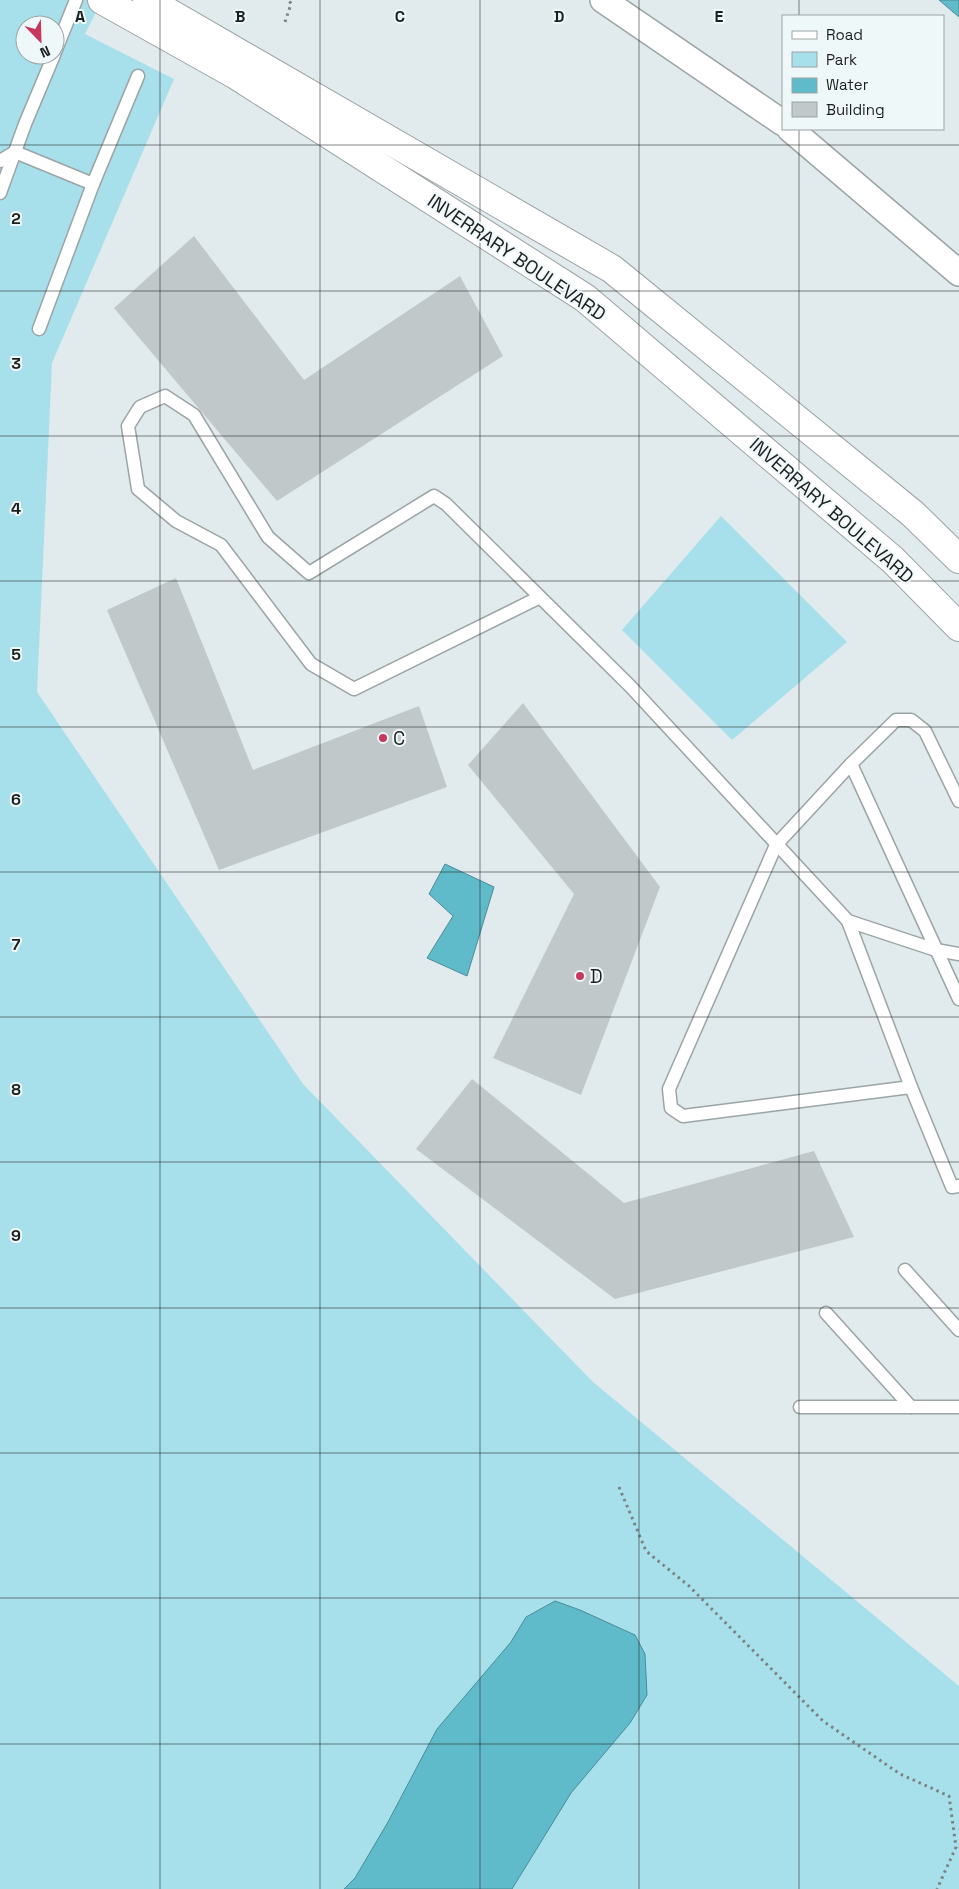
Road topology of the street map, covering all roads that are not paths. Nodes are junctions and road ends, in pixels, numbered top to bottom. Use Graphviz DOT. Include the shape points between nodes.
graph roads {
  1 [pos="76,0"];
  2 [pos="102,0"];
  3 [pos="147,0"];
  4 [pos="603,0"];
  5 [pos="65,26"];
  6 [pos="49,65"];
  7 [pos="138,76"];
  8 [pos="782,122"];
  9 [pos="791,130"];
  10 [pos="15,152"];
  11 [pos="0,161"];
  12 [pos="93,184"];
  13 [pos="0,193"];
  14 [pos="959,274"];
  15 [pos="39,329"];
  16 [pos="959,559"];
  17 [pos="540,597"];
  18 [pos="959,627"];
  19 [pos="851,764"];
  20 [pos="959,801"];
  21 [pos="776,845"];
  22 [pos="848,921"];
  23 [pos="936,950"];
  24 [pos="959,954"];
  25 [pos="959,999"];
  26 [pos="911,1086"];
  27 [pos="959,1186"];
  28 [pos="905,1270"];
  29 [pos="826,1313"];
  30 [pos="959,1330"];
  31 [pos="800,1407"];
  32 [pos="911,1407"];
  33 [pos="959,1407"];
  1 -- 5 [label="lane"];
  2 -- 18 [label="street, INVERRARY BOULEVARD" via="236,75 585,298 893,560"];
  3 -- 16 [label="street, INVERRARY BOULEVARD" via="612,269 913,514"];
  4 -- 8 [label="street"];
  6 -- 10 [label="lane"];
  7 -- 12 [label="lane"];
  9 -- 14 [label="street"];
  10 -- 11 [label="lane"];
  10 -- 12 [label="lane"];
  10 -- 13 [label="lane"];
  12 -- 15 [label="lane"];
  17 -- 17 [label="lane" via="434,496 309,573 268,537 194,415 165,396 140,407 128,426 138,489 176,521 221,545 311,664 354,689"];
  17 -- 21 [label="lane" via="630,686"];
  19 -- 20 [label="lane" via="896,720 910,720 925,731"];
  19 -- 21 [label="lane"];
  19 -- 23 [label="lane"];
  21 -- 22 [label="lane"];
  21 -- 26 [label="lane" via="669,1089 671,1108 683,1116"];
  22 -- 23 [label="lane"];
  22 -- 26 [label="lane"];
  23 -- 24 [label="lane"];
  23 -- 25 [label="lane"];
  26 -- 27 [label="lane" via="952,1187"];
  28 -- 30 [label="lane"];
  29 -- 32 [label="lane"];
  31 -- 32 [label="lane"];
  32 -- 33 [label="lane"];
}
